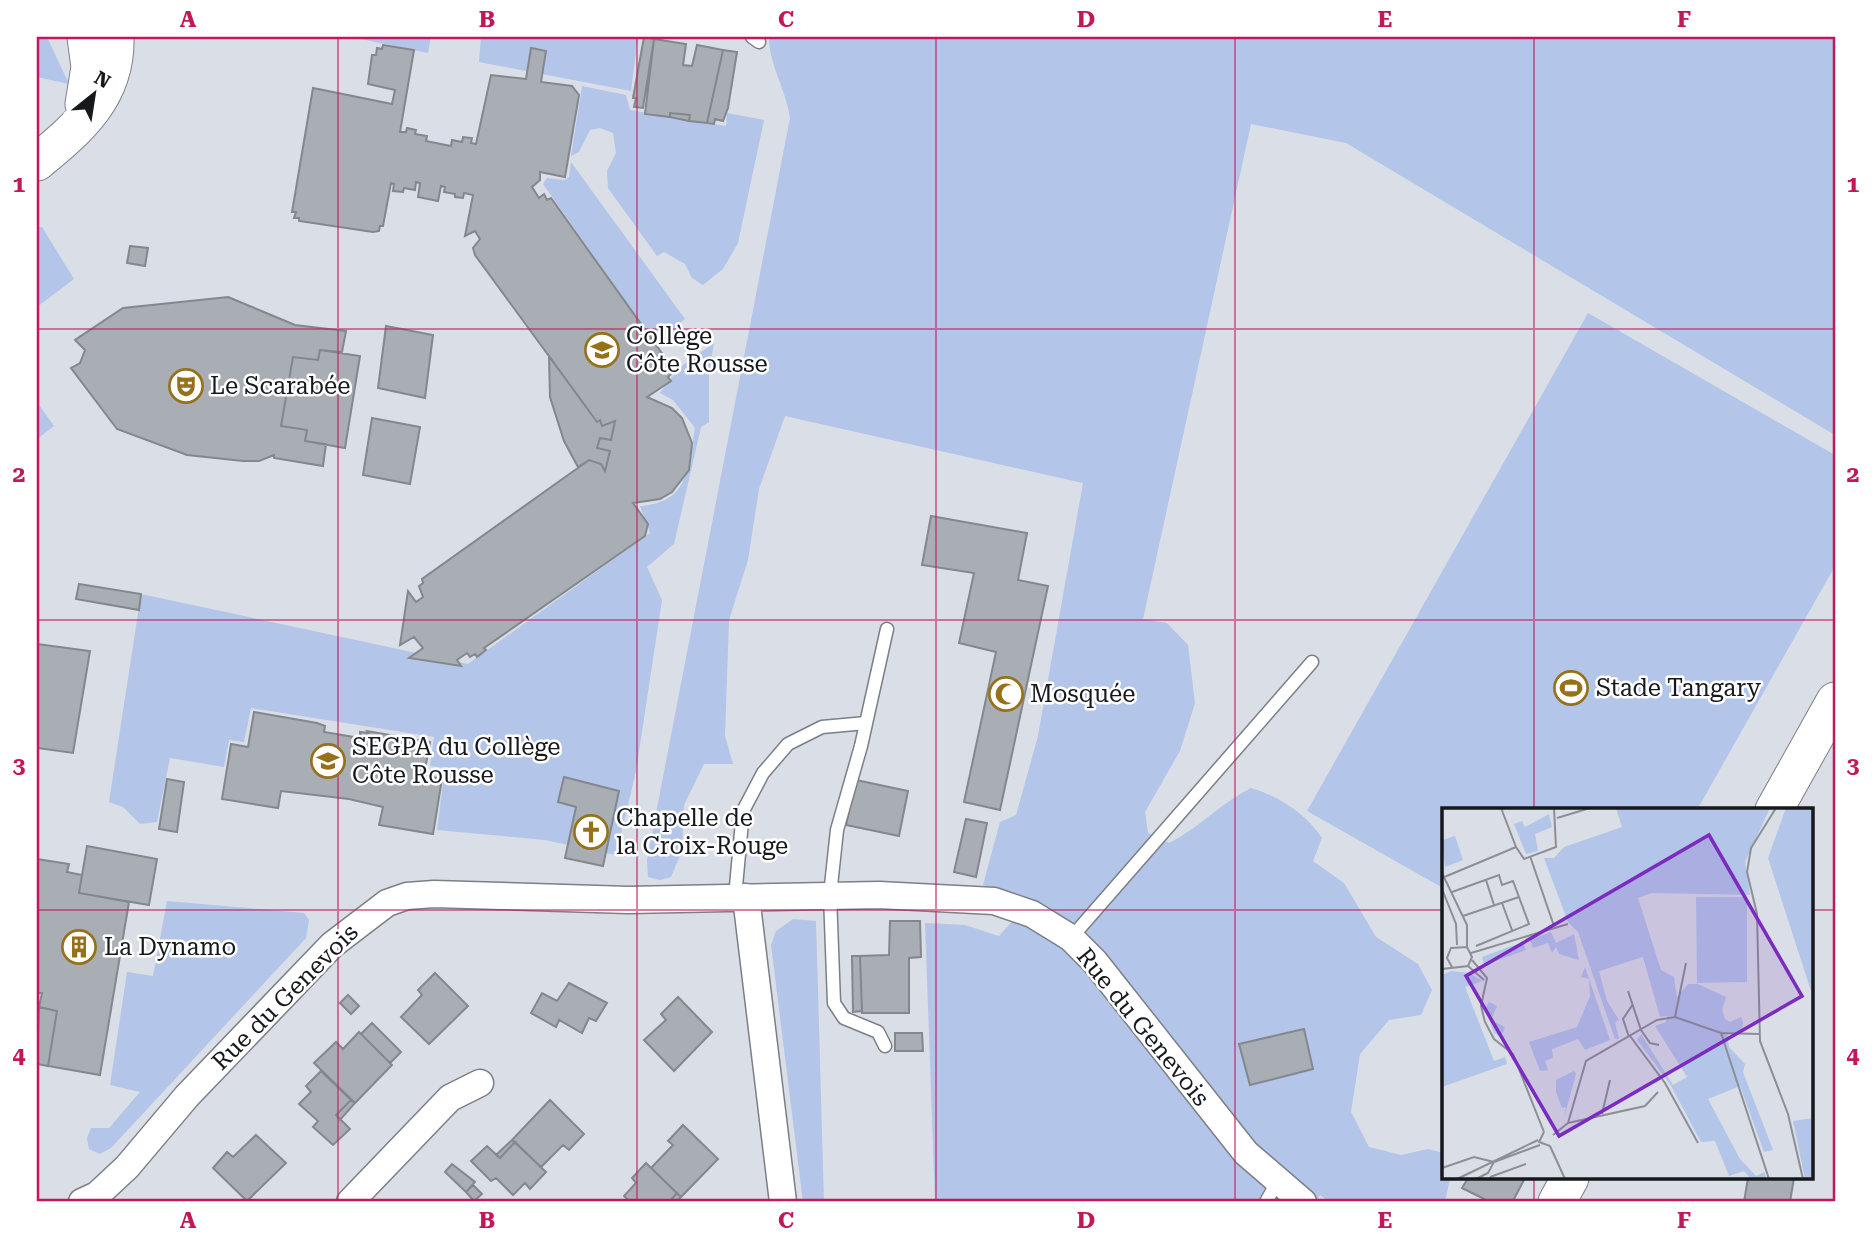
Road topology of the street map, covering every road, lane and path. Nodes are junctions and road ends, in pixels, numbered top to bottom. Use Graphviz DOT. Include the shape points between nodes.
graph roads {
  1 [pos="86,37"];
  2 [pos="114,37"];
  3 [pos="82,122"];
  4 [pos="37,162"];
  5 [pos="887,629"];
  6 [pos="1312,662"];
  7 [pos="1835,701"];
  8 [pos="866,723"];
  9 [pos="1775,808"];
  10 [pos="830,895"];
  11 [pos="741,897"];
  12 [pos="1071,938"];
  13 [pos="886,1046"];
  14 [pos="480,1083"];
  15 [pos="1569,1180"];
  16 [pos="1272,1192"];
  17 [pos="95,1200"];
  18 [pos="350,1202"];
  19 [pos="783,1202"];
  20 [pos="1303,1202"];
  21 [pos="1557,1202"];
  1 -- 3 [label="main road" via="90,67"];
  2 -- 3 [label="main road" via="109,81 99,103"];
  3 -- 4 [label="main road"];
  5 -- 8 [label="lane"];
  6 -- 12 [label="lane"];
  7 -- 9 [label="main road"];
  8 -- 10 [label="lane" via="837,831"];
  8 -- 11 [label="lane" via="821,727 789,744 763,773 743,811"];
  10 -- 11 [label="street, Rue du Genevois"];
  10 -- 12 [label="street, Rue du Genevois" via="994,901 1032,914"];
  10 -- 13 [label="lane" via="834,1003 844,1017 878,1032"];
  11 -- 17 [label="street, Rue du Genevois" via="628,900 433,894 387,903 332,945"];
  11 -- 19 [label="street"];
  12 -- 16 [label="street, Rue du Genevois" via="1095,962"];
  14 -- 18 [label="street" via="450,1098"];
  15 -- 21 [label="main road"];
  16 -- 20 [label="street, Rue du Genevois"];
}
